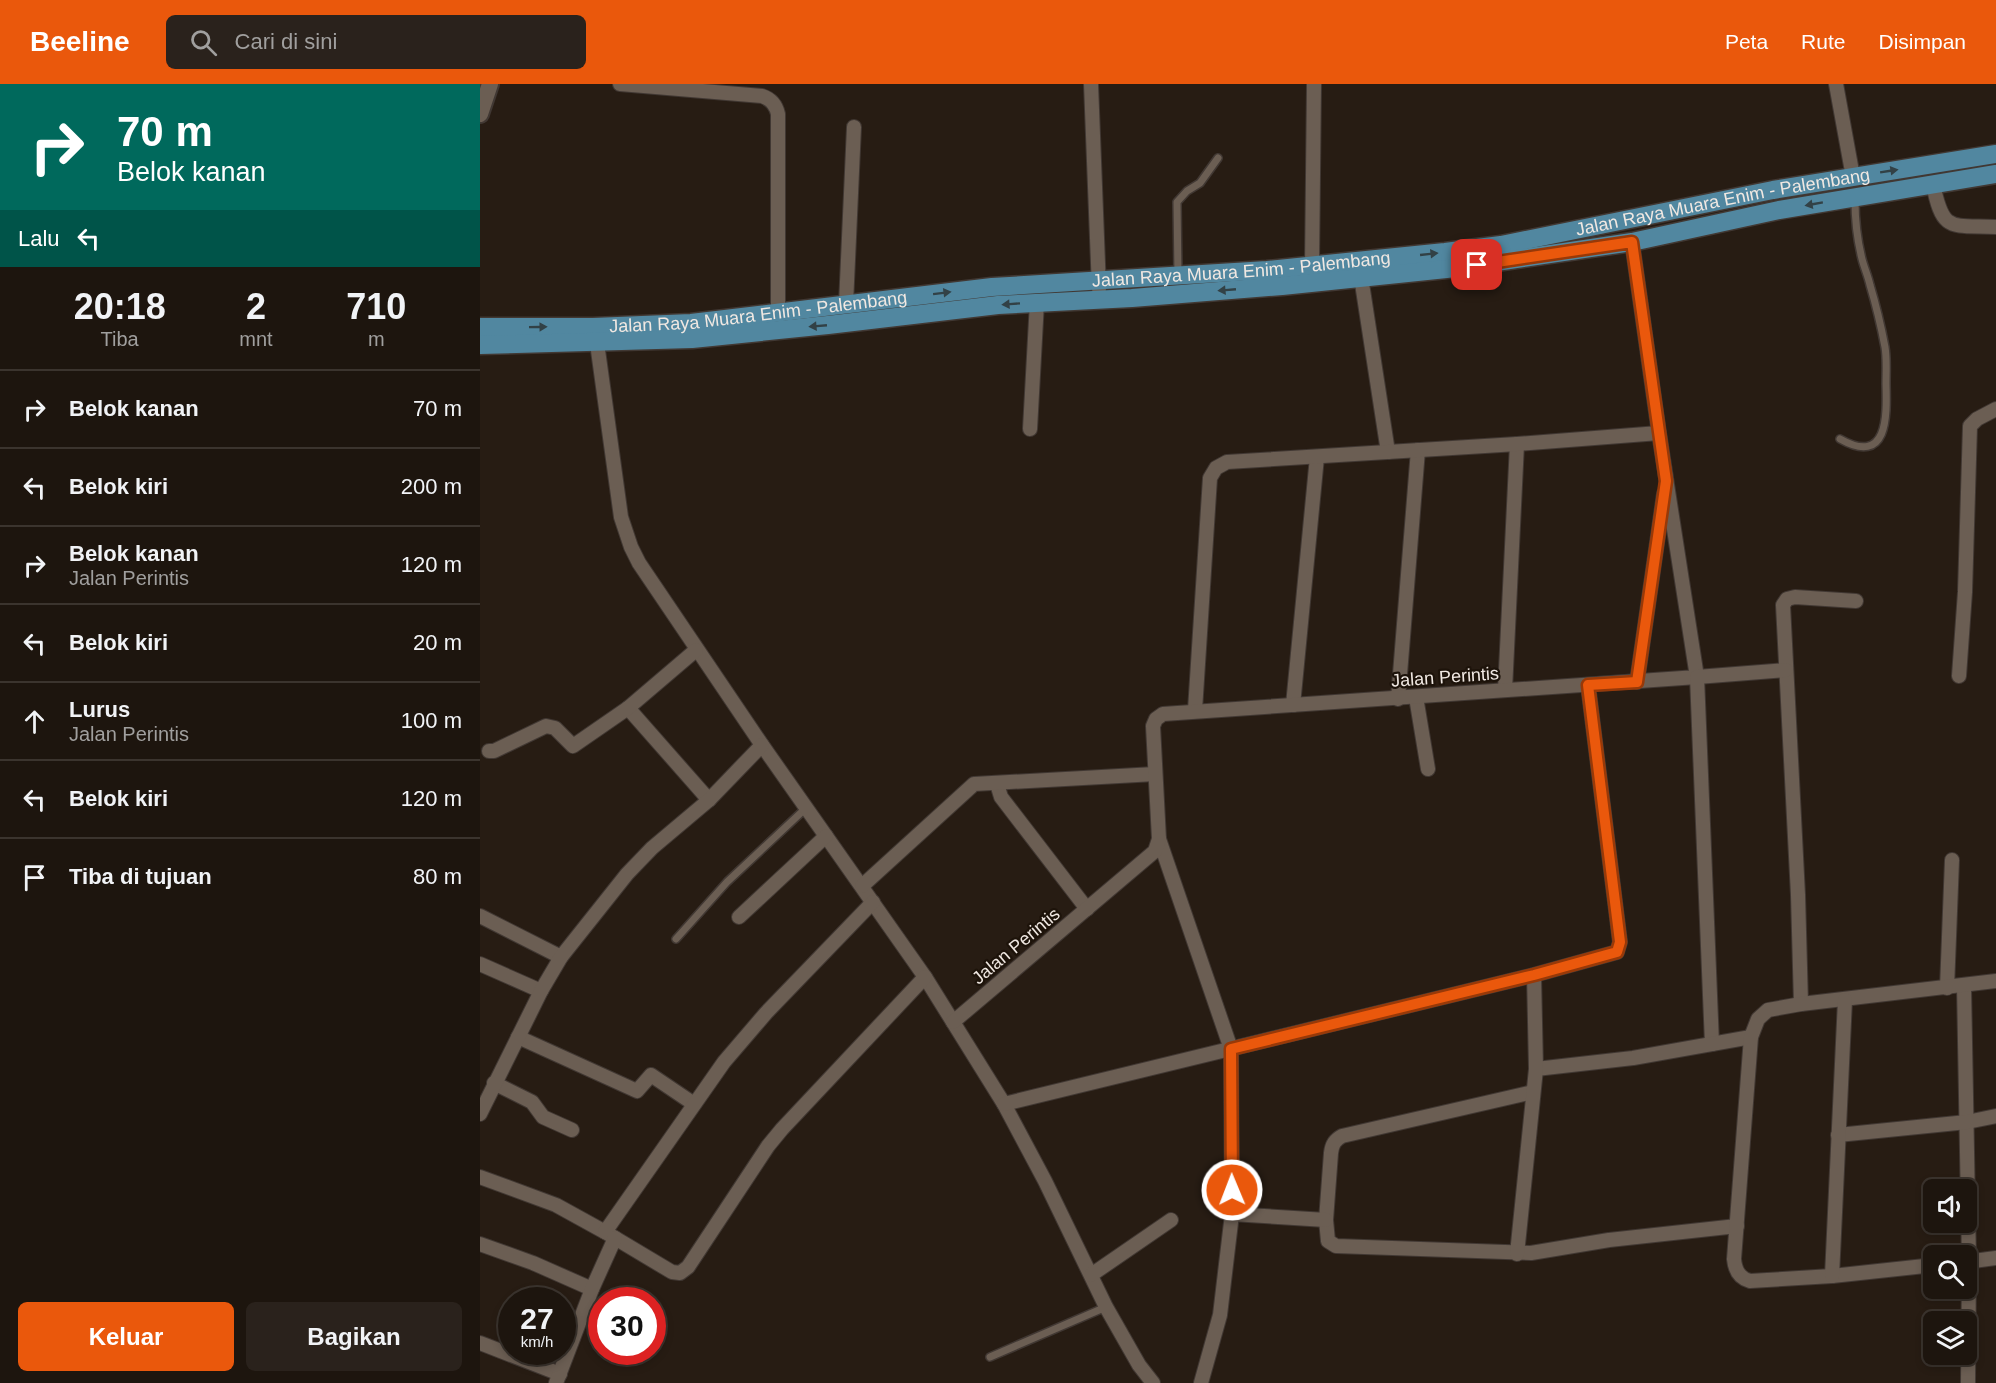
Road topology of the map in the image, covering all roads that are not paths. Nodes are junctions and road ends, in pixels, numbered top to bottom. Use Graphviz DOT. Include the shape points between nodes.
graph roads {
  1 [pos="490,84"];
  2 [pos="620,84"];
  3 [pos="1091,84"];
  4 [pos="1314,84"];
  5 [pos="1836,84"];
  6 [pos="655,85"];
  7 [pos="480,114"];
  8 [pos="854,127"];
  9 [pos="1996,154"];
  10 [pos="1218,158"];
  11 [pos="1996,174"];
  12 [pos="1853,177"];
  13 [pos="1933,184"];
  14 [pos="1855,197"];
  15 [pos="1661,212"];
  16 [pos="1996,227"];
  17 [pos="1668,234"];
  18 [pos="1632,242"];
  19 [pos="1312,266"];
  20 [pos="1178,275"];
  21 [pos="1361,277"];
  22 [pos="1098,280"];
  23 [pos="1099,299"];
  24 [pos="1037,302"];
  25 [pos="846,304"];
  26 [pos="778,314"];
  27 [pos="480,327"];
  28 [pos="597,343"];
  29 [pos="480,345"];
  30 [pos="1996,409"];
  31 [pos="1030,429"];
  32 [pos="1659,433"];
  33 [pos="1840,439"];
  34 [pos="1517,444"];
  35 [pos="1418,450"];
  36 [pos="1388,452"];
  37 [pos="1317,457"];
  38 [pos="1666,481"];
  39 [pos="1856,601"];
  40 [pos="696,650"];
  41 [pos="1786,670"];
  42 [pos="1959,676"];
  43 [pos="1697,677"];
  44 [pos="1637,682"];
  45 [pos="1588,685"];
  46 [pos="1505,690"];
  47 [pos="1416,697"];
  48 [pos="1398,699"];
  49 [pos="1293,705"];
  50 [pos="628,708"];
  51 [pos="1195,710"];
  52 [pos="762,745"];
  53 [pos="489,751"];
  54 [pos="1428,769"];
  55 [pos="1155,774"];
  56 [pos="997,784"];
  57 [pos="709,800"];
  58 [pos="806,808"];
  59 [pos="826,836"];
  60 [pos="1160,839"];
  61 [pos="1952,860"];
  62 [pos="862,886"];
  63 [pos="873,902"];
  64 [pos="1087,909"];
  65 [pos="480,916"];
  66 [pos="739,917"];
  67 [pos="676,939"];
  68 [pos="561,957"];
  69 [pos="480,964"];
  70 [pos="1534,975"];
  71 [pos="925,976"];
  72 [pos="1996,981"];
  73 [pos="1964,986"];
  74 [pos="1947,988"];
  75 [pos="541,991"];
  76 [pos="1845,1000"];
  77 [pos="1801,1004"];
  78 [pos="953,1022"];
  79 [pos="518,1037"];
  80 [pos="1751,1037"];
  81 [pos="1712,1044"];
  82 [pos="1231,1049"];
  83 [pos="1536,1069"];
  84 [pos="494,1083"];
  85 [pos="1533,1092"];
  86 [pos="694,1104"];
  87 [pos="1004,1104"];
  88 [pos="480,1114"];
  89 [pos="1996,1116"];
  90 [pos="1966,1122"];
  91 [pos="572,1130"];
  92 [pos="1838,1135"];
  93 [pos="480,1177"];
  94 [pos="1232,1214"];
  95 [pos="1171,1220"];
  96 [pos="1326,1220"];
  97 [pos="1737,1226"];
  98 [pos="610,1235"];
  99 [pos="480,1244"];
  100 [pos="1968,1245"];
  101 [pos="1517,1254"];
  102 [pos="1996,1258"];
  103 [pos="1977,1261"];
  104 [pos="1923,1266"];
  105 [pos="1091,1275"];
  106 [pos="1832,1276"];
  107 [pos="588,1287"];
  108 [pos="593,1287"];
  109 [pos="588,1299"];
  110 [pos="1968,1299"];
  111 [pos="1106,1307"];
  112 [pos="480,1343"];
  113 [pos="990,1357"];
  114 [pos="558,1378"];
  115 [pos="1153,1383"];
  116 [pos="1201,1383"];
  117 [pos="1968,1383"];
  1 -- 7 [label="street"];
  2 -- 6 [label="street"];
  3 -- 22 [label="street"];
  4 -- 19 [label="street"];
  5 -- 12 [label="street"];
  6 -- 26 [label="street" via="762,96 775,105"];
  8 -- 25 [label="street"];
  12 -- 9 [label="main road, Jalan Raya Muara Enim - Palembang, one-way"];
  10 -- 20 [label="lane" via="1200,183 1177,202"];
  11 -- 13 [label="main road, Jalan Raya Muara Enim - Palembang"];
  12 -- 15 [label="main road, Jalan Raya Muara Enim - Palembang"];
  13 -- 14 [label="main road, Jalan Raya Muara Enim - Palembang"];
  13 -- 16 [label="street" via="1942,217 1949,222"];
  14 -- 17 [label="main road, Jalan Raya Muara Enim - Palembang, one-way"];
  14 -- 33 [label="lane" via="1862,259 1885,350 1887,418 1880,437 1863,449"];
  15 -- 17 [label="main road"];
  19 -- 15 [label="main road, Jalan Raya Muara Enim - Palembang, one-way" via="1501,244"];
  17 -- 18 [label="main road, Jalan Raya Muara Enim - Palembang"];
  18 -- 21 [label="main road, Jalan Raya Muara Enim - Palembang" via="1456,268"];
  18 -- 32 [label="street"];
  19 -- 20 [label="main road, Jalan Raya Muara Enim - Palembang"];
  20 -- 22 [label="main road, Jalan Raya Muara Enim - Palembang"];
  21 -- 23 [label="main road, Jalan Raya Muara Enim - Palembang, one-way"];
  21 -- 36 [label="street"];
  22 -- 23 [label="street"];
  25 -- 22 [label="main road, Jalan Raya Muara Enim - Palembang, one-way" via="992,287"];
  23 -- 24 [label="main road, Jalan Raya Muara Enim - Palembang"];
  24 -- 28 [label="main road, Jalan Raya Muara Enim - Palembang, one-way" via="692,339"];
  24 -- 31 [label="street"];
  25 -- 26 [label="main road, Jalan Raya Muara Enim - Palembang"];
  27 -- 26 [label="main road, Jalan Raya Muara Enim - Palembang, one-way" via="691,323"];
  28 -- 29 [label="main road, Jalan Raya Muara Enim - Palembang"];
  28 -- 40 [label="street" via="626,534 639,563"];
  30 -- 42 [label="street" via="1970,426"];
  32 -- 34 [label="street"];
  32 -- 38 [label="street"];
  34 -- 35 [label="street"];
  34 -- 46 [label="street"];
  35 -- 36 [label="street"];
  35 -- 48 [label="street"];
  36 -- 37 [label="street"];
  37 -- 49 [label="street"];
  37 -- 51 [label="street" via="1227,462 1211,474"];
  38 -- 43 [label="street"];
  38 -- 44 [label="street"];
  39 -- 41 [label="street" via="1787,599 1782,612"];
  40 -- 50 [label="street"];
  40 -- 52 [label="street"];
  41 -- 43 [label="street, Jalan Perintis"];
  41 -- 77 [label="street"];
  43 -- 44 [label="street, Jalan Perintis"];
  43 -- 81 [label="street"];
  44 -- 45 [label="street, Jalan Perintis"];
  45 -- 46 [label="street, Jalan Perintis"];
  45 -- 70 [label="street" via="1620,942 1617,952"];
  46 -- 47 [label="street, Jalan Perintis"];
  47 -- 48 [label="street, Jalan Perintis"];
  47 -- 54 [label="street"];
  48 -- 49 [label="street, Jalan Perintis"];
  49 -- 51 [label="street, Jalan Perintis"];
  50 -- 53 [label="street" via="573,746 555,728 546,726"];
  50 -- 57 [label="street"];
  51 -- 55 [label="street, Jalan Perintis" via="1163,714 1154,722"];
  52 -- 57 [label="street"];
  52 -- 58 [label="street"];
  55 -- 56 [label="street"];
  55 -- 60 [label="street, Jalan Perintis"];
  56 -- 62 [label="street" via="971,786"];
  56 -- 64 [label="street" via="1001,797"];
  57 -- 68 [label="street" via="627,874"];
  58 -- 59 [label="street"];
  58 -- 67 [label="lane" via="727,882"];
  59 -- 62 [label="street"];
  59 -- 66 [label="street"];
  60 -- 64 [label="street, Jalan Perintis" via="1150,856"];
  60 -- 82 [label="street"];
  61 -- 74 [label="street"];
  62 -- 63 [label="street"];
  63 -- 71 [label="street"];
  63 -- 86 [label="street" via="734,1048"];
  64 -- 78 [label="street, Jalan Perintis"];
  65 -- 68 [label="street"];
  68 -- 75 [label="street"];
  69 -- 75 [label="street"];
  70 -- 82 [label="street"];
  70 -- 83 [label="street"];
  71 -- 78 [label="street"];
  71 -- 98 [label="street" via="768,1146 683,1272 672,1272"];
  72 -- 73 [label="street"];
  73 -- 74 [label="street"];
  73 -- 90 [label="street"];
  74 -- 76 [label="street"];
  75 -- 79 [label="street"];
  76 -- 77 [label="street"];
  76 -- 92 [label="street"];
  77 -- 80 [label="street" via="1768,1010 1758,1019"];
  78 -- 87 [label="street"];
  79 -- 84 [label="street"];
  79 -- 86 [label="street" via="638,1091 651,1075"];
  80 -- 81 [label="street"];
  80 -- 97 [label="street"];
  81 -- 83 [label="street"];
  82 -- 87 [label="street"];
  82 -- 94 [label="street"];
  83 -- 85 [label="street"];
  84 -- 88 [label="street"];
  84 -- 91 [label="street" via="532,1102 543,1117"];
  85 -- 96 [label="street" via="1342,1136 1331,1148"];
  85 -- 101 [label="street"];
  86 -- 98 [label="street"];
  87 -- 105 [label="street"];
  89 -- 90 [label="street"];
  90 -- 92 [label="street"];
  90 -- 100 [label="street"];
  92 -- 106 [label="street"];
  93 -- 98 [label="street" via="544,1200"];
  94 -- 96 [label="street"];
  94 -- 116 [label="street" via="1220,1316"];
  95 -- 105 [label="street"];
  96 -- 101 [label="street" via="1326,1239 1336,1246"];
  97 -- 101 [label="street"];
  97 -- 106 [label="street" via="1735,1264 1744,1279"];
  98 -- 108 [label="street"];
  99 -- 107 [label="street"];
  102 -- 103 [label="street"];
  104 -- 106 [label="street"];
  105 -- 111 [label="street"];
  109 -- 114 [label="street"];
  110 -- 117 [label="street"];
  111 -- 113 [label="lane"];
  111 -- 115 [label="street"];
  112 -- 114 [label="street"];
}
